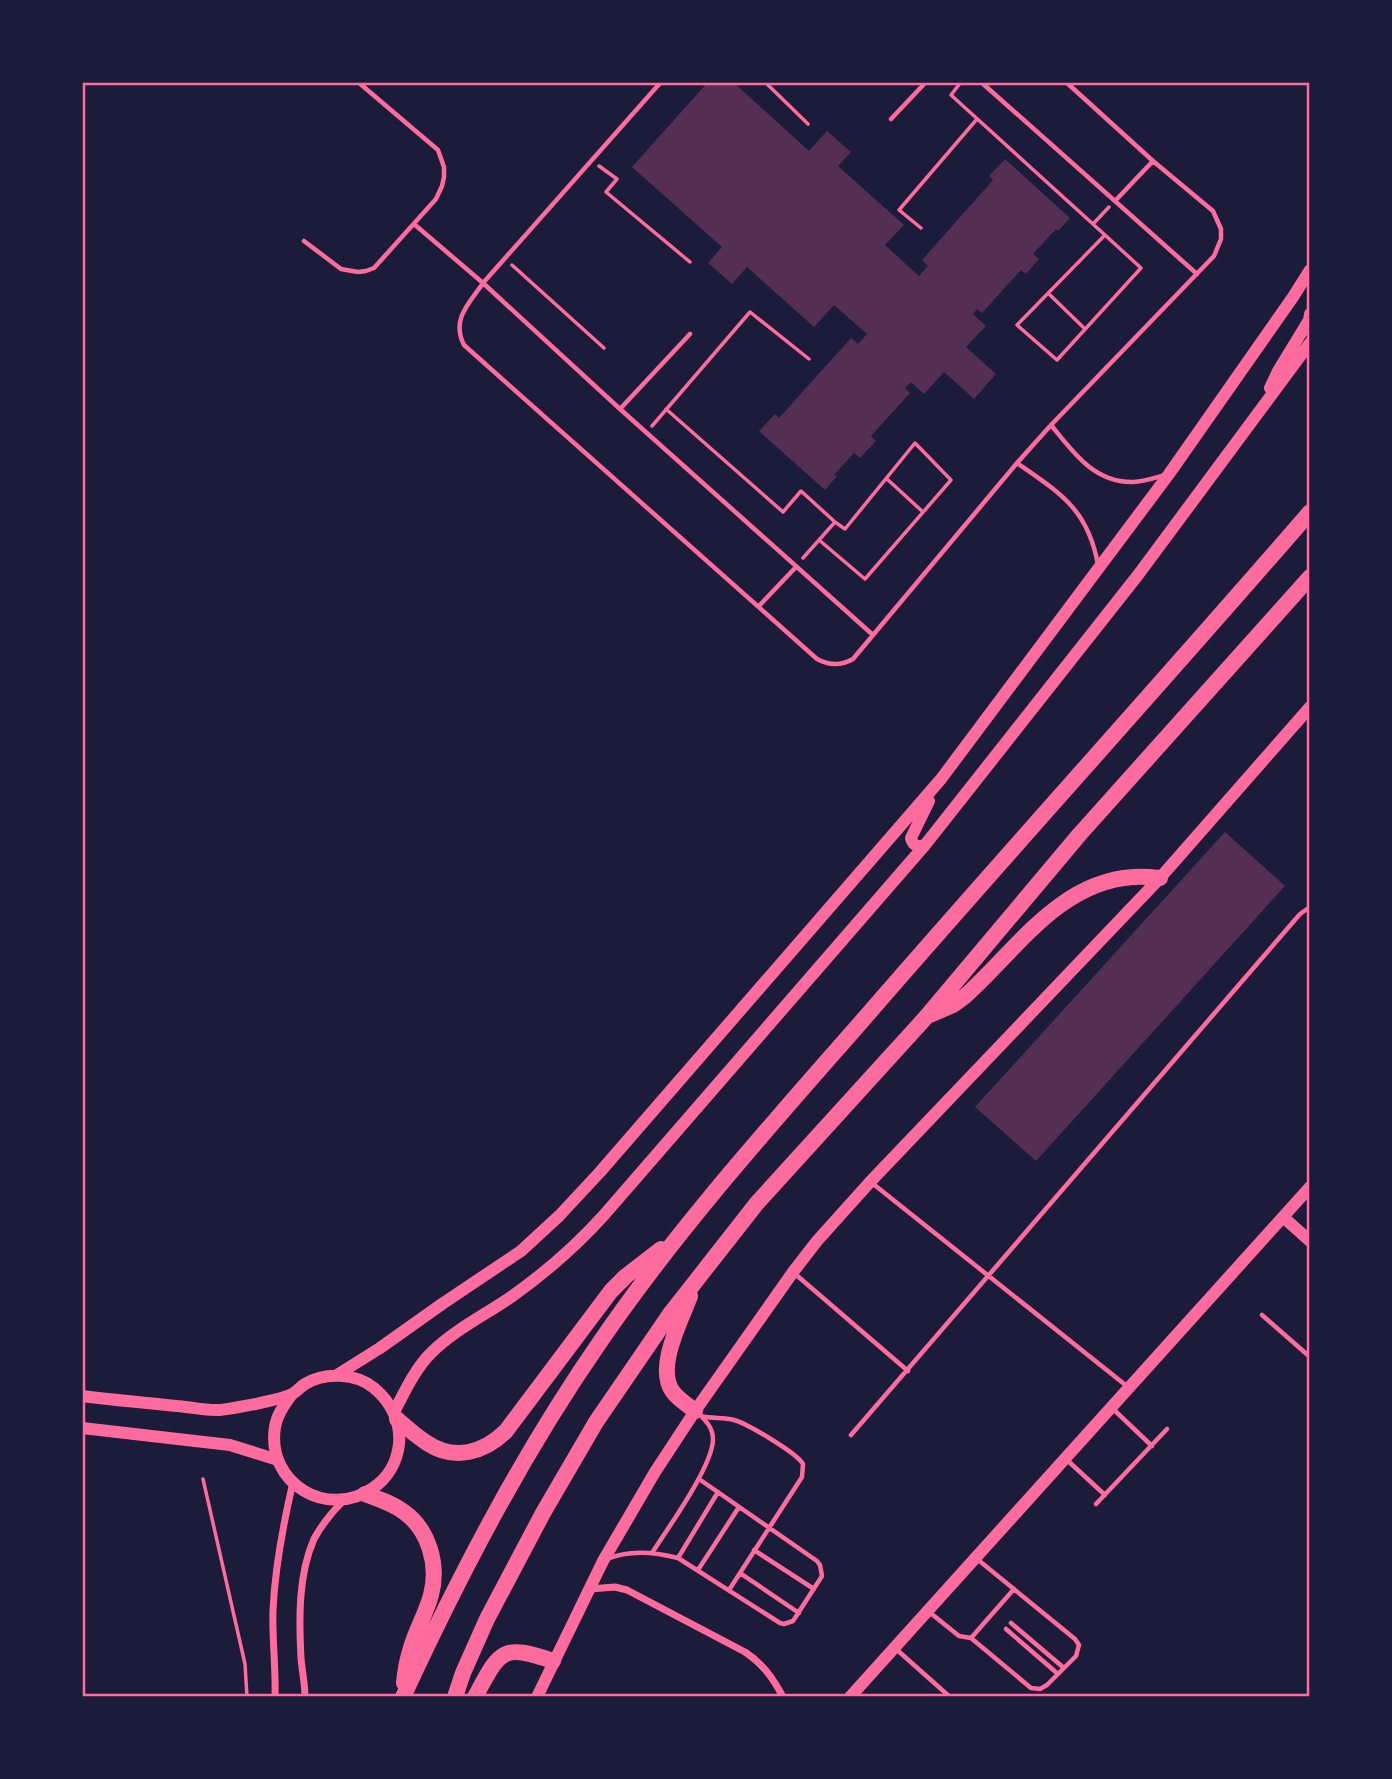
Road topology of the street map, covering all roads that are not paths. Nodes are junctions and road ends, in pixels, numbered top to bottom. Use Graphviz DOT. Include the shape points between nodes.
graph roads {
  1 [pos="358,82"];
  2 [pos="661,82"];
  3 [pos="926,82"];
  4 [pos="981,82"];
  5 [pos="1066,82"];
  6 [pos="891,119"];
  7 [pos="1153,161"];
  8 [pos="1115,201"];
  9 [pos="414,224"];
  10 [pos="304,241"];
  11 [pos="1310,270"];
  12 [pos="1197,274"];
  13 [pos="483,283"];
  14 [pos="1293,297"];
  15 [pos="1310,314"];
  16 [pos="691,334"];
  17 [pos="1310,343"];
  18 [pos="1264,405"];
  19 [pos="620,410"];
  20 [pos="1051,425"];
  21 [pos="1017,463"];
  22 [pos="1169,474"];
  23 [pos="1310,512"];
  24 [pos="796,567"];
  25 [pos="1099,570"];
  26 [pos="1310,577"];
  27 [pos="759,606"];
  28 [pos="873,635"];
  29 [pos="1310,707"];
  30 [pos="941,779"];
  31 [pos="925,845"];
  32 [pos="1160,877"];
  33 [pos="1310,907"];
  34 [pos="927,1016"];
  35 [pos="870,1182"];
  36 [pos="1310,1187"];
  37 [pos="1283,1217"];
  38 [pos="677,1237"];
  39 [pos="1310,1241"];
  40 [pos="793,1272"];
  41 [pos="989,1277"];
  42 [pos="696,1279"];
  43 [pos="1262,1315"];
  44 [pos="1310,1357"];
  45 [pos="908,1371"];
  46 [pos="337,1375"];
  47 [pos="1128,1388"];
  48 [pos="292,1394"];
  49 [pos="82,1396"];
  50 [pos="1111,1407"];
  51 [pos="698,1413"];
  52 [pos="395,1415"];
  53 [pos="82,1427"];
  54 [pos="1167,1429"];
  55 [pos="851,1436"];
  56 [pos="1152,1446"];
  57 [pos="1065,1458"];
  58 [pos="278,1460"];
  59 [pos="699,1479"];
  60 [pos="293,1482"];
  61 [pos="718,1492"];
  62 [pos="365,1494"];
  63 [pos="1105,1496"];
  64 [pos="344,1500"];
  65 [pos="1096,1504"];
  66 [pos="739,1507"];
  67 [pos="769,1528"];
  68 [pos="754,1550"];
  69 [pos="652,1553"];
  70 [pos="975,1557"];
  71 [pos="678,1558"];
  72 [pos="603,1561"];
  73 [pos="698,1570"];
  74 [pos="740,1573"];
  75 [pos="589,1589"];
  76 [pos="814,1589"];
  77 [pos="1014,1589"];
  78 [pos="729,1590"];
  79 [pos="927,1610"];
  80 [pos="799,1613"];
  81 [pos="1011,1623"];
  82 [pos="1006,1629"];
  83 [pos="971,1638"];
  84 [pos="894,1647"];
  85 [pos="553,1661"];
  86 [pos="1064,1668"];
  87 [pos="1058,1674"];
  88 [pos="403,1696"];
  89 [pos="275,1697"];
  90 [pos="305,1697"];
  91 [pos="455,1697"];
  92 [pos="475,1697"];
  93 [pos="537,1697"];
  94 [pos="783,1697"];
  95 [pos="850,1697"];
  96 [pos="950,1697"];
  1 -- 9 [label="lane" via="438,150 442,159 440,192"];
  2 -- 13 [label="lane"];
  3 -- 6 [label="lane"];
  4 -- 8 [label="lane"];
  5 -- 7 [label="lane"];
  7 -- 8 [label="lane"];
  7 -- 12 [label="lane" via="1218,219 1218,248"];
  8 -- 12 [label="lane"];
  9 -- 10 [label="lane" via="374,268 358,272 334,265"];
  9 -- 13 [label="lane"];
  11 -- 14 [label="street"];
  12 -- 20 [label="lane"];
  13 -- 19 [label="lane"];
  13 -- 27 [label="lane" via="459,320 464,345"];
  14 -- 15 [label="street" via="1305,302"];
  14 -- 22 [label="street"];
  15 -- 18 [label="street"];
  16 -- 19 [label="lane"];
  17 -- 18 [label="street"];
  18 -- 31 [label="street" via="1138,575"];
  19 -- 24 [label="lane"];
  20 -- 21 [label="lane"];
  20 -- 22 [label="lane" via="1099,475 1133,482"];
  21 -- 25 [label="lane" via="1062,494 1078,513 1089,531"];
  21 -- 28 [label="lane"];
  22 -- 25 [label="street"];
  23 -- 38 [label="highway"];
  24 -- 27 [label="lane"];
  24 -- 28 [label="lane"];
  25 -- 30 [label="street"];
  26 -- 34 [label="highway" via="1079,835"];
  27 -- 28 [label="lane" via="825,663 853,659"];
  29 -- 32 [label="street"];
  30 -- 31 [label="street" via="912,834 915,845"];
  30 -- 46 [label="street" via="559,1216 521,1251"];
  31 -- 52 [label="street" via="598,1222 543,1273 430,1354 415,1373"];
  32 -- 34 [label="highway" via="1112,881 1073,897 1047,916 964,998"];
  32 -- 35 [label="street"];
  33 -- 41 [label="lane"];
  34 -- 42 [label="highway" via="757,1203"];
  35 -- 40 [label="street"];
  35 -- 41 [label="lane"];
  36 -- 37 [label="street"];
  37 -- 39 [label="street"];
  37 -- 47 [label="street"];
  38 -- 52 [label="highway" via="619,1282 506,1431 486,1447 462,1453 437,1449"];
  38 -- 88 [label="highway" via="601,1340 541,1433 474,1552"];
  40 -- 45 [label="lane"];
  40 -- 51 [label="street"];
  41 -- 45 [label="lane"];
  41 -- 47 [label="lane"];
  42 -- 51 [label="highway" via="666,1374 674,1393"];
  42 -- 91 [label="highway" via="619,1385 543,1513 487,1619"];
  43 -- 44 [label="lane"];
  45 -- 55 [label="lane"];
  46 -- 48 [label="street" via="320,1377"];
  46 -- 52 [label="street" via="371,1385"];
  47 -- 50 [label="street"];
  48 -- 49 [label="street" via="218,1410"];
  48 -- 58 [label="street" via="275,1425"];
  50 -- 56 [label="lane"];
  50 -- 57 [label="street"];
  51 -- 59 [label="lane" via="710,1425 713,1439"];
  51 -- 67 [label="lane" via="740,1422 800,1459 802,1477"];
  51 -- 72 [label="street" via="655,1472"];
  52 -- 62 [label="street" via="398,1454 391,1471"];
  53 -- 58 [label="street" via="230,1445"];
  54 -- 56 [label="lane"];
  56 -- 63 [label="lane"];
  57 -- 63 [label="lane"];
  57 -- 70 [label="street"];
  58 -- 60 [label="street"];
  59 -- 61 [label="lane"];
  59 -- 69 [label="lane"];
  60 -- 64 [label="street" via="308,1493"];
  60 -- 89 [label="street" via="276,1577"];
  61 -- 66 [label="lane"];
  61 -- 71 [label="lane"];
  62 -- 64 [label="street"];
  62 -- 88 [label="highway" via="406,1513 431,1550 431,1594 410,1651"];
  63 -- 65 [label="lane"];
  64 -- 90 [label="street" via="328,1517 306,1560 300,1620"];
  66 -- 67 [label="lane"];
  66 -- 73 [label="lane"];
  67 -- 68 [label="lane"];
  67 -- 76 [label="lane" via="820,1565 822,1576"];
  68 -- 74 [label="lane"];
  68 -- 76 [label="lane"];
  69 -- 71 [label="lane"];
  69 -- 72 [label="lane" via="627,1553"];
  70 -- 77 [label="lane"];
  70 -- 79 [label="street"];
  71 -- 73 [label="lane"];
  72 -- 75 [label="street"];
  73 -- 78 [label="lane"];
  74 -- 78 [label="lane"];
  74 -- 80 [label="lane"];
  75 -- 85 [label="street"];
  75 -- 94 [label="street" via="627,1590 745,1651 771,1675"];
  76 -- 80 [label="lane"];
  77 -- 83 [label="lane"];
  77 -- 86 [label="lane" via="1079,1645 1078,1653"];
  78 -- 80 [label="lane" via="780,1623 793,1621"];
  79 -- 83 [label="lane" via="959,1636"];
  79 -- 84 [label="street"];
  81 -- 86 [label="lane"];
  82 -- 87 [label="lane"];
  83 -- 87 [label="lane" via="1035,1690"];
  84 -- 95 [label="street"];
  84 -- 96 [label="lane"];
  85 -- 92 [label="highway" via="510,1652 495,1662"];
  85 -- 93 [label="street"];
  86 -- 87 [label="lane"];
}
